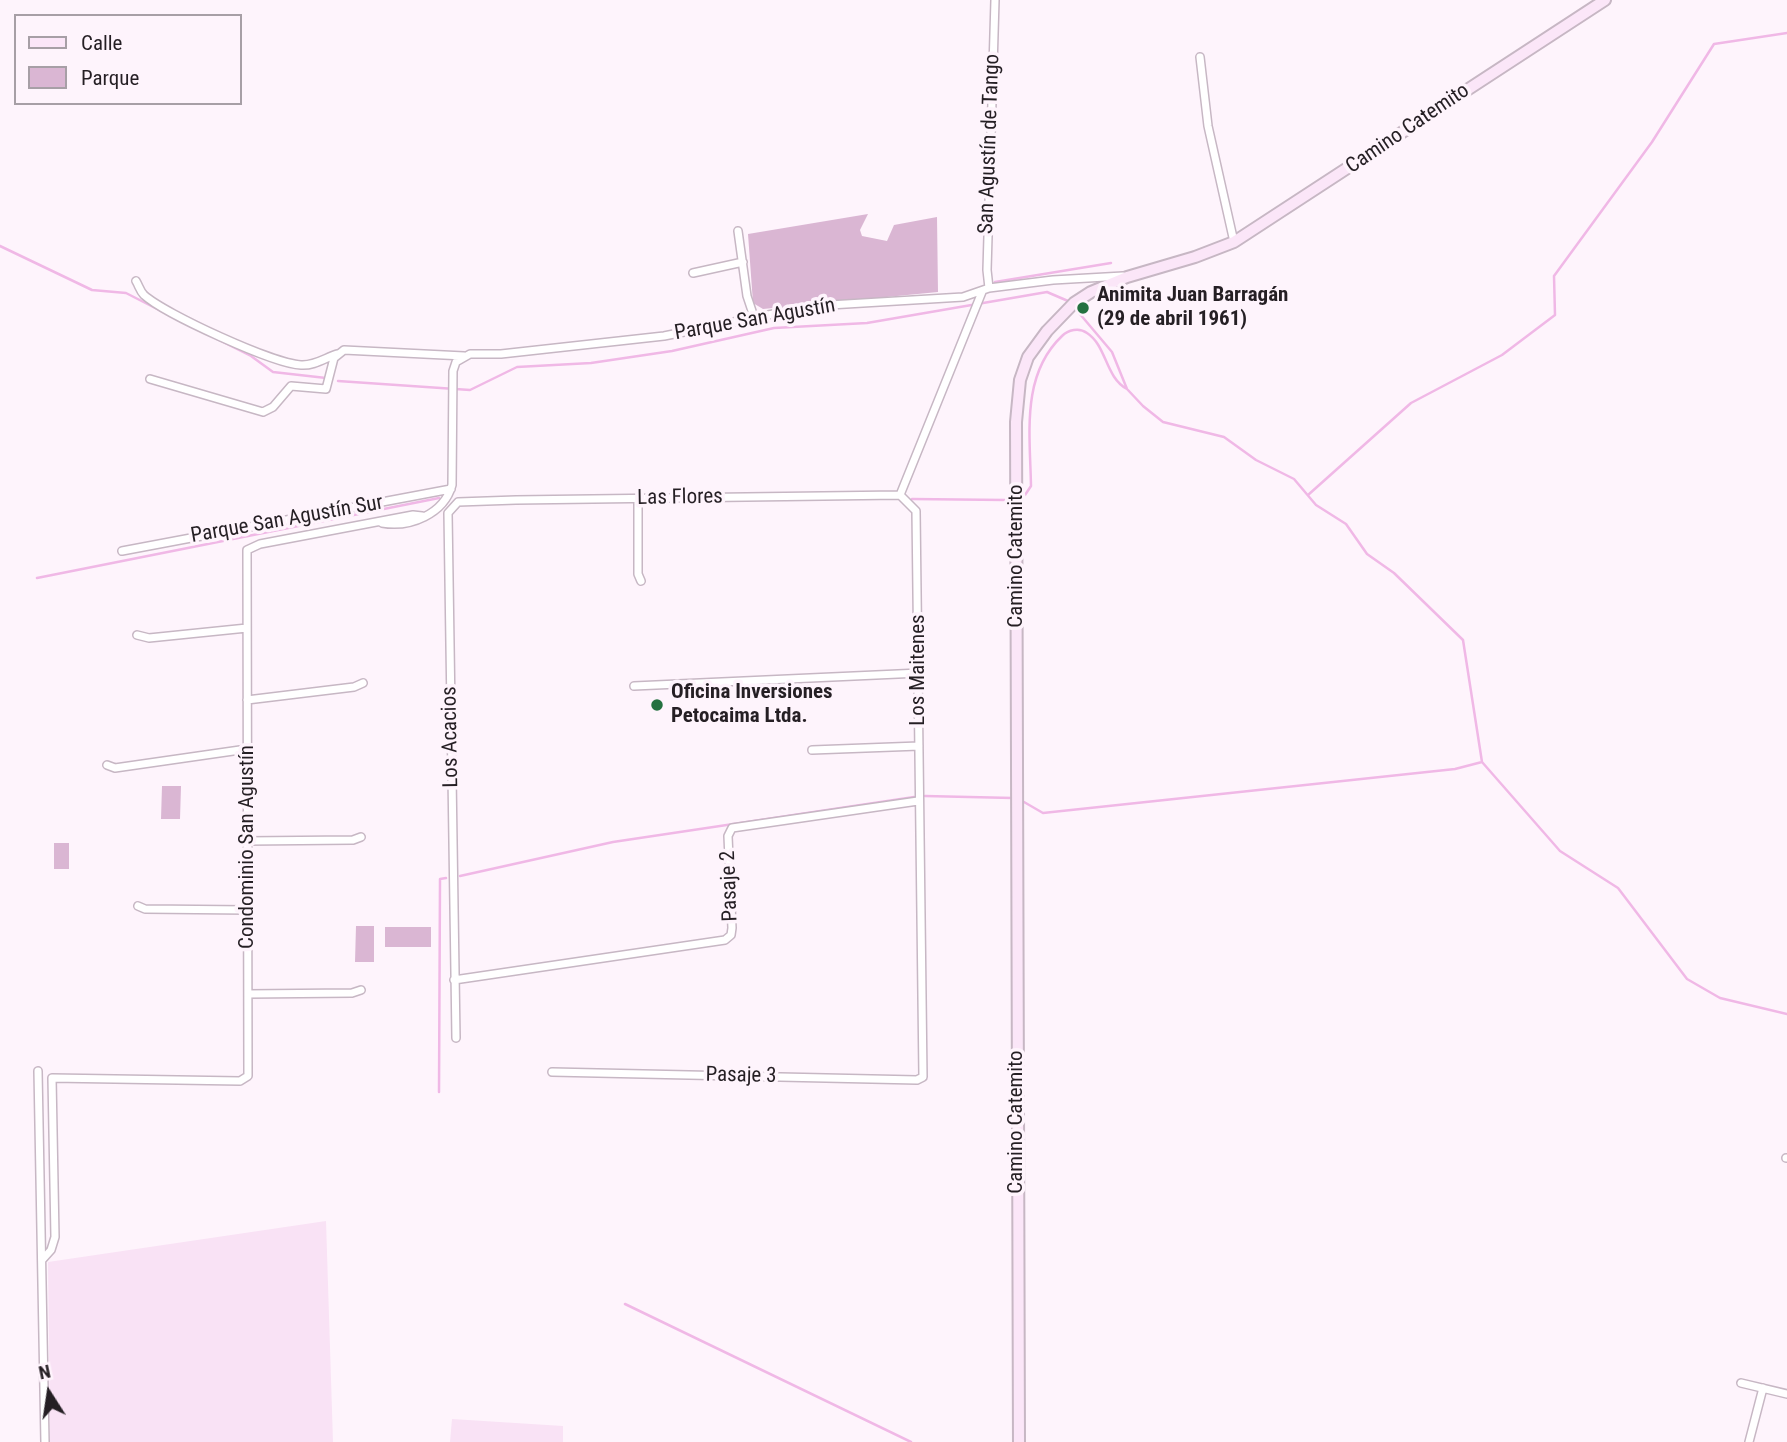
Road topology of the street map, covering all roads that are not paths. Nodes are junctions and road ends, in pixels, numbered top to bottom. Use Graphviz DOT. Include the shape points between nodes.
graph roads {
  1 [pos="995,0"];
  2 [pos="1605,0"];
  3 [pos="1200,57"];
  4 [pos="738,231"];
  5 [pos="1234,242"];
  6 [pos="743,262"];
  7 [pos="693,273"];
  8 [pos="1088,277"];
  9 [pos="1127,277"];
  10 [pos="136,281"];
  11 [pos="1091,292"];
  12 [pos="983,293"];
  13 [pos="754,317"];
  14 [pos="338,353"];
  15 [pos="464,356"];
  16 [pos="150,379"];
  17 [pos="451,489"];
  18 [pos="900,495"];
  19 [pos="638,498"];
  20 [pos="460,502"];
  21 [pos="122,551"];
  22 [pos="640,581"];
  23 [pos="247,628"];
  24 [pos="137,635"];
  25 [pos="920,673"];
  26 [pos="363,682"];
  27 [pos="634,686"];
  28 [pos="247,700"];
  29 [pos="919,746"];
  30 [pos="247,749"];
  31 [pos="812,750"];
  32 [pos="107,765"];
  33 [pos="918,801"];
  34 [pos="361,837"];
  35 [pos="247,841"];
  36 [pos="138,906"];
  37 [pos="248,910"];
  38 [pos="454,980"];
  39 [pos="361,990"];
  40 [pos="248,994"];
  41 [pos="456,1038"];
  42 [pos="38,1071"];
  43 [pos="552,1072"];
  44 [pos="923,1072"];
  45 [pos="42,1260"];
  46 [pos="1741,1383"];
  47 [pos="1763,1388"];
  48 [pos="1787,1394"];
  49 [pos="45,1442"];
  50 [pos="1019,1442"];
  51 [pos="1749,1442"];
  1 -- 12 [label="street, San Agustín de Tango"];
  2 -- 5 [label="main road, Camino Catemito"];
  3 -- 5 [label="street" via="1211,139"];
  4 -- 6 [label="street"];
  5 -- 9 [label="main road, Camino Catemito"];
  6 -- 7 [label="street"];
  6 -- 13 [label="street"];
  8 -- 9 [label="street, Parque San Agustín"];
  8 -- 11 [label="street"];
  8 -- 12 [label="street, Parque San Agustín"];
  9 -- 11 [label="main road, Camino Catemito"];
  10 -- 14 [label="street, Parque San Agustín" via="141,293 164,308 290,363 312,364"];
  11 -- 50 [label="main road, Camino Catemito" via="1067,310 1034,347 1021,374 1017,400"];
  12 -- 13 [label="street, Parque San Agustín" via="813,306"];
  12 -- 18 [label="street"];
  13 -- 15 [label="street, Parque San Agustín" via="664,336"];
  14 -- 15 [label="street, Parque San Agustín" via="349,349"];
  14 -- 16 [label="street" via="326,389 291,386 263,412"];
  15 -- 17 [label="street" via="456,362 452,377"];
  17 -- 21 [label="street, Parque San Agustín Sur"];
  17 -- 23 [label="street, Condominio San Agustín" via="437,511 422,516 250,547 246,553"];
  18 -- 19 [label="street, Las Flores"];
  18 -- 25 [label="street, Los Maitenes" via="916,511"];
  19 -- 20 [label="street, Las Flores"];
  19 -- 22 [label="street"];
  20 -- 38 [label="street, Los Acacios" via="448,513"];
  23 -- 24 [label="street" via="149,638"];
  23 -- 28 [label="street, Condominio San Agustín"];
  25 -- 27 [label="street"];
  25 -- 29 [label="street, Los Maitenes"];
  26 -- 28 [label="street" via="354,687"];
  28 -- 30 [label="street, Condominio San Agustín"];
  29 -- 31 [label="street"];
  29 -- 33 [label="street, Los Maitenes"];
  30 -- 32 [label="street" via="115,768"];
  30 -- 35 [label="street, Condominio San Agustín"];
  33 -- 38 [label="street, Pasaje 2" via="732,828 728,836 732,928 725,940"];
  33 -- 44 [label="street, Los Maitenes"];
  34 -- 35 [label="street"];
  35 -- 37 [label="street, Condominio San Agustín"];
  36 -- 37 [label="street"];
  37 -- 40 [label="street, Condominio San Agustín"];
  38 -- 41 [label="street, Los Acacios"];
  39 -- 40 [label="street"];
  40 -- 45 [label="street, Condominio San Agustín" via="248,1073 243,1081 56,1077 50,1082 55,1237"];
  42 -- 45 [label="street"];
  43 -- 44 [label="street, Pasaje 3" via="917,1080"];
  45 -- 49 [label="street"];
  46 -- 47 [label="street"];
  47 -- 48 [label="street"];
  47 -- 51 [label="street"];
}
